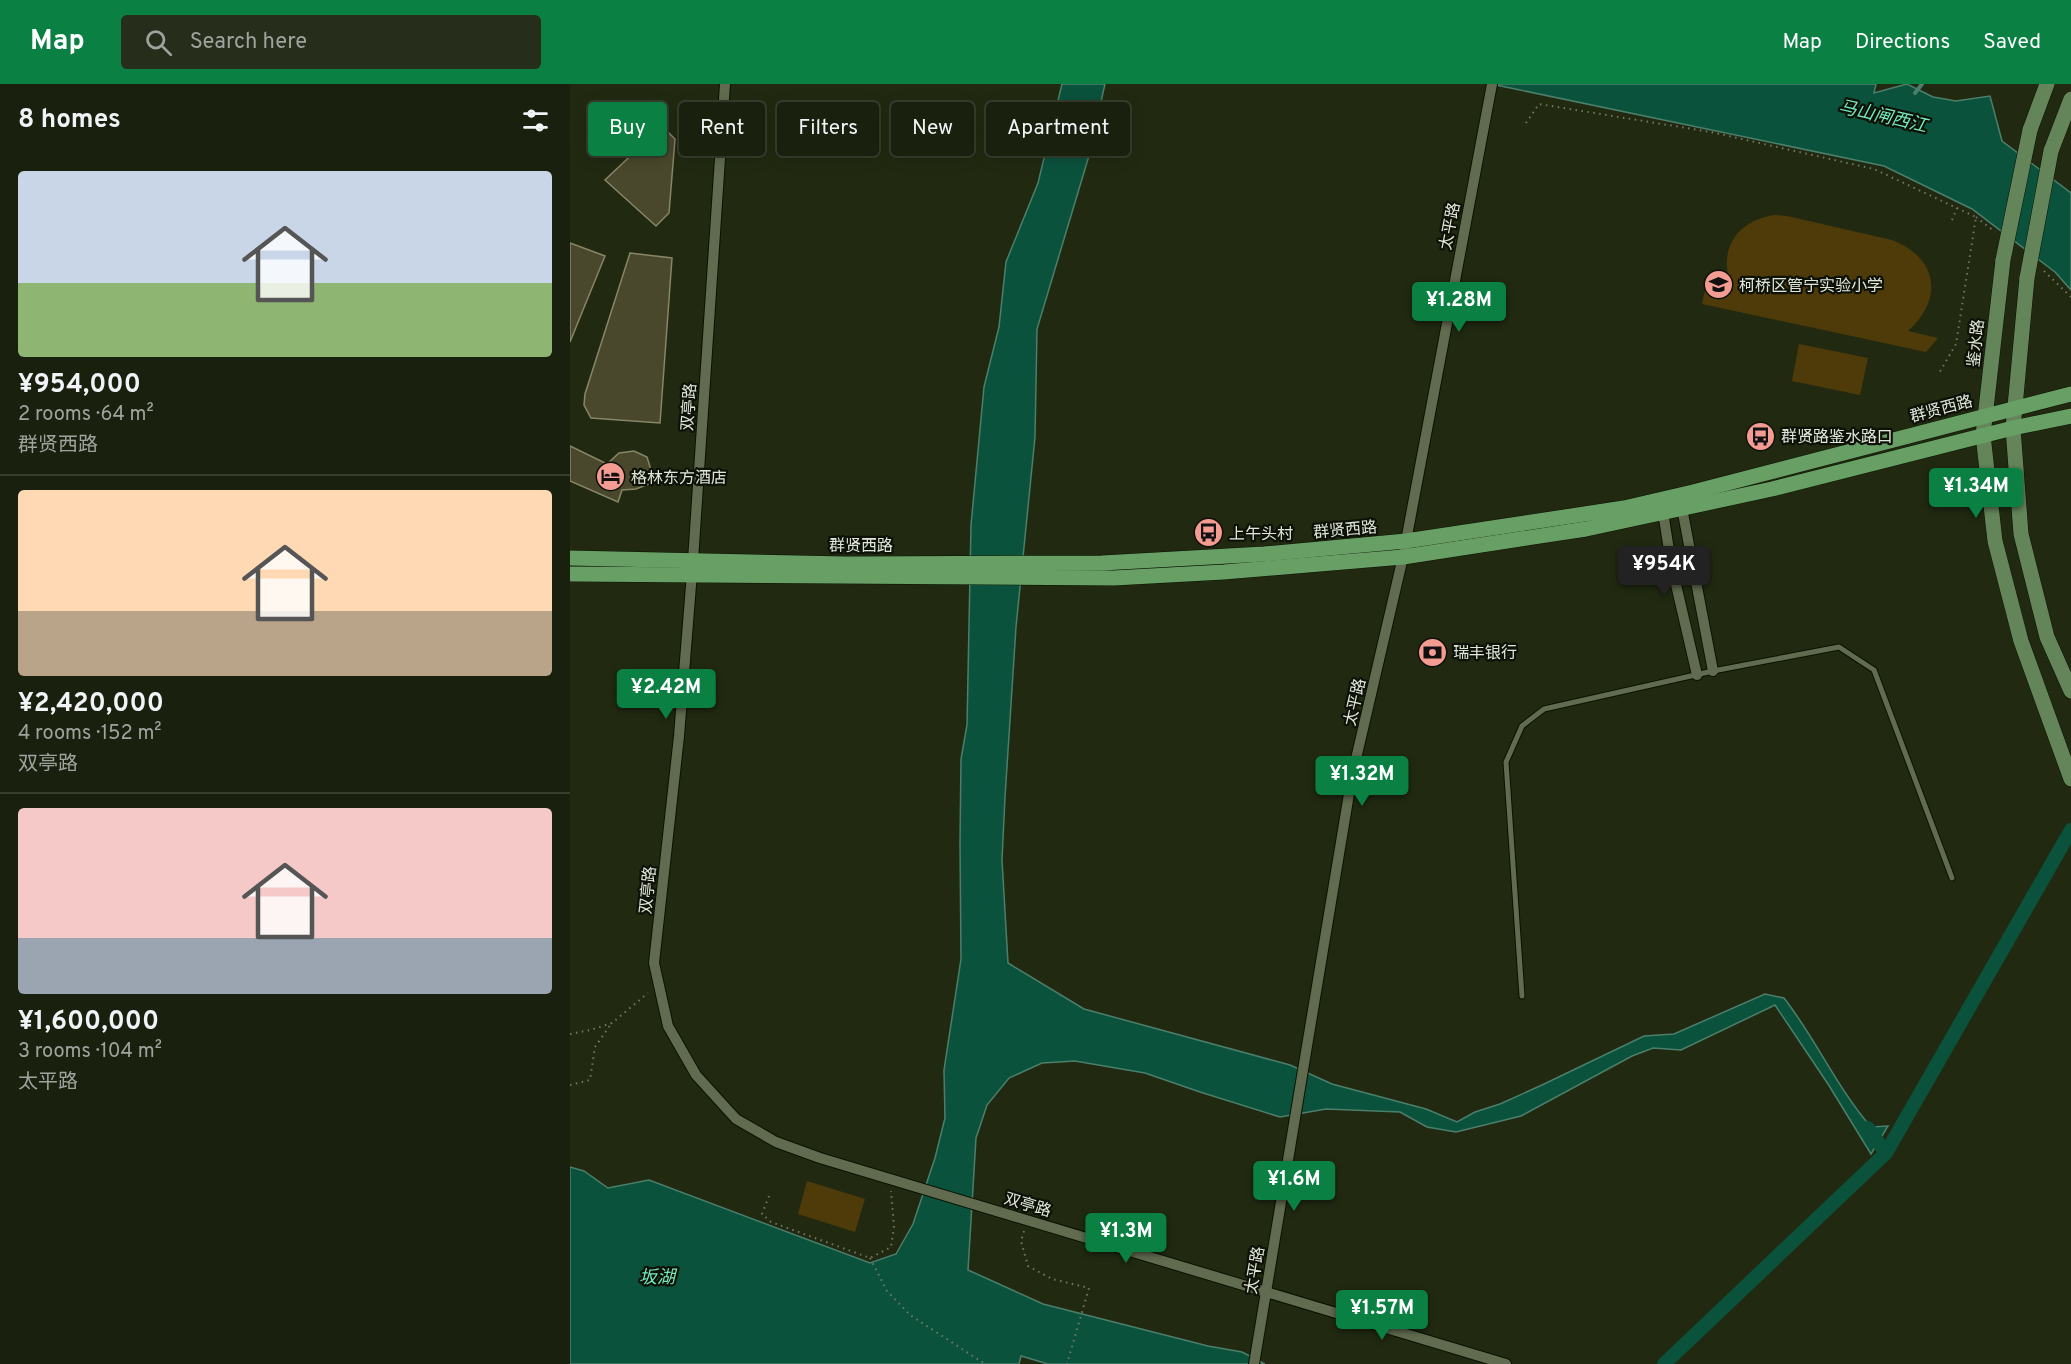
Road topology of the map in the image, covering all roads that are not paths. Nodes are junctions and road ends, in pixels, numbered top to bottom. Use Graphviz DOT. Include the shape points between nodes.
graph roads {
  1 [pos="725,84"];
  2 [pos="1492,84"];
  3 [pos="2047,84"];
  4 [pos="2071,99"];
  5 [pos="2071,394"];
  6 [pos="2015,408"];
  7 [pos="1985,415"];
  8 [pos="2071,416"];
  9 [pos="2013,428"];
  10 [pos="1983,435"];
  11 [pos="1682,508"];
  12 [pos="1663,512"];
  13 [pos="1404,549"];
  14 [pos="570,558"];
  15 [pos="693,560"];
  16 [pos="968,570"];
  17 [pos="570,574"];
  18 [pos="692,576"];
  19 [pos="1713,671"];
  20 [pos="1697,675"];
  21 [pos="2071,691"];
  22 [pos="2068,772"];
  23 [pos="1952,878"];
  24 [pos="1522,996"];
  25 [pos="1266,1290"];
  26 [pos="1254,1364"];
  27 [pos="1506,1364"];
  1 -- 15 [label="street, 双亭路"];
  2 -- 13 [label="street, 太平路"];
  3 -- 7 [label="street, 鉴水路, bridge" via="2030,130 2003,260"];
  4 -- 6 [label="street, bridge" via="2051,151 2027,278"];
  5 -- 6 [label="main road, 群贤西路"];
  6 -- 7 [label="main road, 群贤西路"];
  6 -- 9 [label="street"];
  7 -- 10 [label="street, 鉴水路"];
  7 -- 13 [label="main road, 群贤西路" via="1624,508"];
  8 -- 9 [label="main road, 群贤西路"];
  9 -- 10 [label="main road, 群贤西路"];
  9 -- 21 [label="street" via="2021,534 2047,637"];
  10 -- 11 [label="main road, 群贤西路"];
  10 -- 22 [label="street, 鉴水路" via="1995,541 2020,641"];
  11 -- 12 [label="main road, 群贤西路"];
  11 -- 19 [label="street"];
  12 -- 13 [label="main road, 群贤西路" via="1586,529"];
  12 -- 20 [label="street"];
  13 -- 16 [label="main road, 群贤西路" via="1224,572 1125,578"];
  13 -- 25 [label="street, 太平路" via="1352,776"];
  14 -- 15 [label="main road, 群贤西路"];
  15 -- 16 [label="main road, 群贤西路"];
  15 -- 18 [label="street, 双亭路"];
  16 -- 18 [label="main road, 群贤西路"];
  17 -- 18 [label="main road, 群贤西路"];
  18 -- 25 [label="street, 双亭路" via="680,736 654,963 668,1026 696,1076 736,1119 776,1142"];
  19 -- 20 [label="lane"];
  19 -- 23 [label="lane" via="1839,647 1874,670"];
  20 -- 24 [label="lane" via="1544,709 1522,726 1506,762"];
  25 -- 26 [label="street, 太平路"];
  25 -- 27 [label="street, 双亭路"];
}
